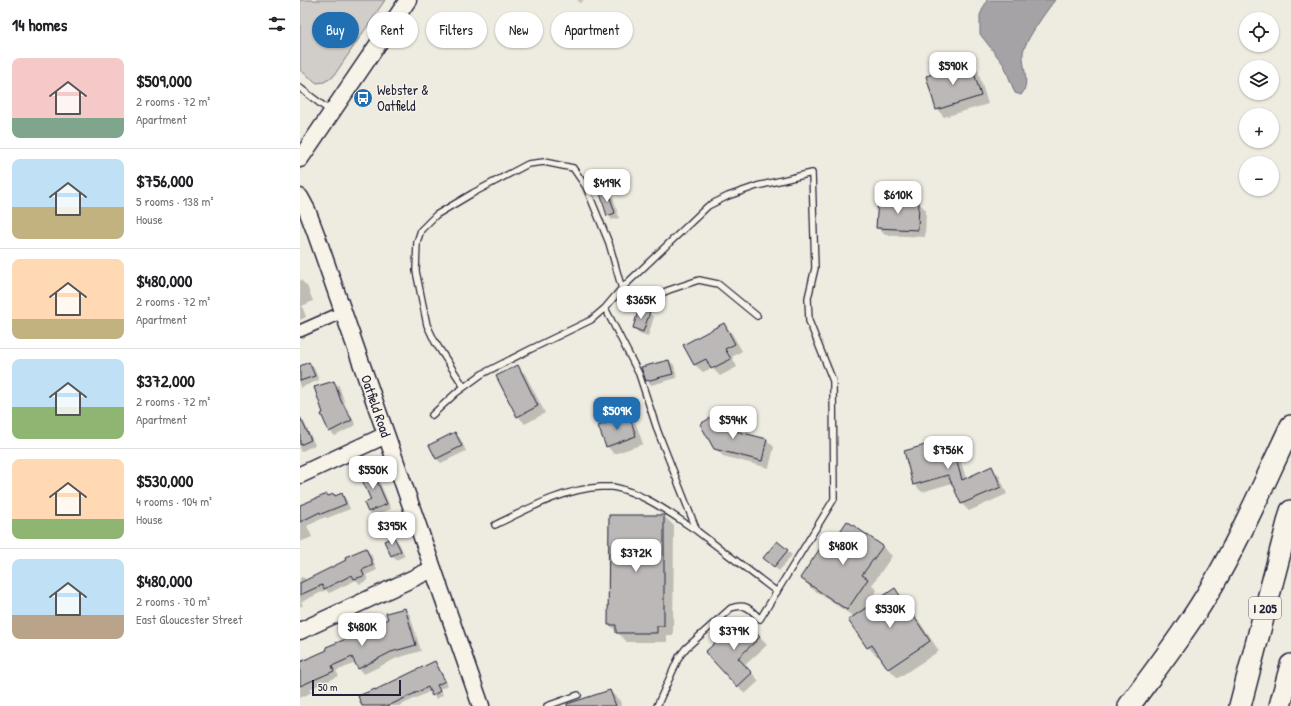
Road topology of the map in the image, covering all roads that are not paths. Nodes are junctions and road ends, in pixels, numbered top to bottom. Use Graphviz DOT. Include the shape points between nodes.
graph roads {
  1 [pos="408,0"];
  2 [pos="300,88"];
  3 [pos="332,113"];
  4 [pos="300,160"];
  5 [pos="300,197"];
  6 [pos="621,289"];
  7 [pos="605,308"];
  8 [pos="343,312"];
  9 [pos="757,316"];
  10 [pos="300,331"];
  11 [pos="464,387"];
  12 [pos="432,415"];
  13 [pos="1291,426"];
  14 [pos="386,435"];
  15 [pos="300,475"];
  16 [pos="1291,511"];
  17 [pos="495,525"];
  18 [pos="696,531"];
  19 [pos="433,569"];
  20 [pos="777,592"];
  21 [pos="300,631"];
  22 [pos="1291,665"];
  23 [pos="578,695"];
  24 [pos="480,705"];
  25 [pos="547,706"];
  26 [pos="657,706"];
  27 [pos="1129,706"];
  28 [pos="1240,706"];
  29 [pos="1280,706"];
  1 -- 3 [label="main road"];
  2 -- 3 [label="lane"];
  3 -- 4 [label="main road"];
  5 -- 8 [label="main road, Oatfield Road" via="316,234"];
  6 -- 7 [label="lane"];
  6 -- 9 [label="lane" via="625,300 636,304 699,280 718,284"];
  6 -- 11 [label="lane" via="609,243 586,187 573,168 544,162 528,164 436,215 421,230 416,242 416,271 427,325"];
  6 -- 20 [label="lane" via="708,206 757,186 812,173 815,268 808,298 809,321 833,381 834,499"];
  7 -- 11 [label="lane" via="591,320 489,370"];
  7 -- 18 [label="lane" via="639,374"];
  8 -- 10 [label="street"];
  8 -- 14 [label="main road, Oatfield Road"];
  11 -- 12 [label="lane"];
  13 -- 27 [label="highway" via="1215,582"];
  14 -- 15 [label="main road"];
  14 -- 19 [label="main road, Oatfield Road"];
  16 -- 28 [label="highway, I 205"];
  17 -- 18 [label="lane" via="563,494 586,488 612,487 639,496 665,509"];
  18 -- 20 [label="lane"];
  19 -- 21 [label="main road"];
  19 -- 24 [label="main road, Oatfield Road"];
  20 -- 26 [label="lane" via="760,619 747,606 731,608 686,648 679,656"];
  22 -- 29 [label="highway"];
  23 -- 25 [label="lane"];
}
